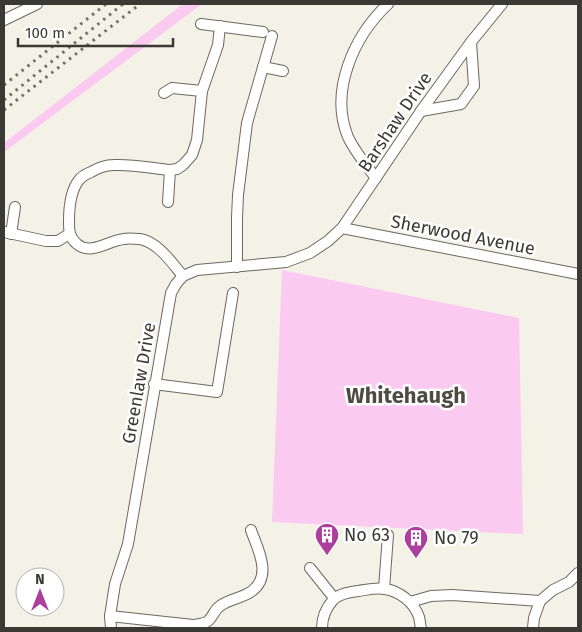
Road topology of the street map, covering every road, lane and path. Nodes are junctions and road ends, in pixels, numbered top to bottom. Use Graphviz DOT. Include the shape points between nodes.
graph roads {
  1 [pos="388,4"];
  2 [pos="502,4"];
  3 [pos="34,5"];
  4 [pos="4,20"];
  5 [pos="201,24"];
  6 [pos="220,26"];
  7 [pos="471,42"];
  8 [pos="263,67"];
  9 [pos="283,71"];
  10 [pos="202,91"];
  11 [pos="164,93"];
  12 [pos="421,111"];
  13 [pos="170,170"];
  14 [pos="376,178"];
  15 [pos="168,202"];
  16 [pos="14,207"];
  17 [pos="342,228"];
  18 [pos="8,233"];
  19 [pos="69,234"];
  20 [pos="237,266"];
  21 [pos="578,274"];
  22 [pos="182,276"];
  23 [pos="233,293"];
  24 [pos="154,384"];
  25 [pos="251,530"];
  26 [pos="388,534"];
  27 [pos="310,568"];
  28 [pos="578,572"];
  29 [pos="574,584"];
  30 [pos="384,589"];
  31 [pos="334,598"];
  32 [pos="540,600"];
  33 [pos="410,602"];
  34 [pos="110,616"];
  35 [pos="111,628"];
  36 [pos="322,628"];
  37 [pos="420,628"];
  38 [pos="533,628"];
  1 -- 14 [label="street" via="377,14 354,51 341,98 348,136"];
  2 -- 7 [label="street, Barshaw Drive"];
  3 -- 4 [label="street"];
  5 -- 6 [label="street"];
  6 -- 8 [label="street" via="268,34"];
  6 -- 10 [label="street" via="218,45"];
  7 -- 12 [label="street, Barshaw Drive"];
  7 -- 12 [label="street" via="474,86 461,104"];
  8 -- 9 [label="street"];
  8 -- 20 [label="street" via="247,123 238,203"];
  10 -- 11 [label="street" via="172,88"];
  10 -- 13 [label="street" via="197,140 192,155 184,166"];
  12 -- 14 [label="street, Barshaw Drive"];
  13 -- 15 [label="street"];
  13 -- 19 [label="street" via="112,164 81,176 75,185"];
  14 -- 17 [label="street, Barshaw Drive"];
  16 -- 18 [label="street"];
  17 -- 20 [label="street, Barshaw Drive" via="310,252 286,262"];
  17 -- 21 [label="street, Sherwood Avenue"];
  18 -- 19 [label="street" via="46,241 58,241"];
  19 -- 22 [label="street" via="72,240 88,249 124,239 146,241 167,256"];
  20 -- 22 [label="street" via="197,270"];
  22 -- 24 [label="street, Greenlaw Drive" via="171,293"];
  23 -- 24 [label="street" via="217,392"];
  24 -- 34 [label="street, Greenlaw Drive" via="128,544 115,584"];
  25 -- 34 [label="street" via="263,573 252,591 221,605 209,620 193,625"];
  26 -- 30 [label="street"];
  27 -- 31 [label="street"];
  28 -- 29 [label="street"];
  29 -- 32 [label="street" via="553,590"];
  30 -- 31 [label="street" via="351,592"];
  30 -- 33 [label="street"];
  31 -- 36 [label="street" via="326,610"];
  32 -- 33 [label="street" via="452,595 430,596"];
  32 -- 38 [label="street"];
  33 -- 37 [label="street" via="419,617"];
  34 -- 35 [label="street, Greenlaw Drive"];
}
